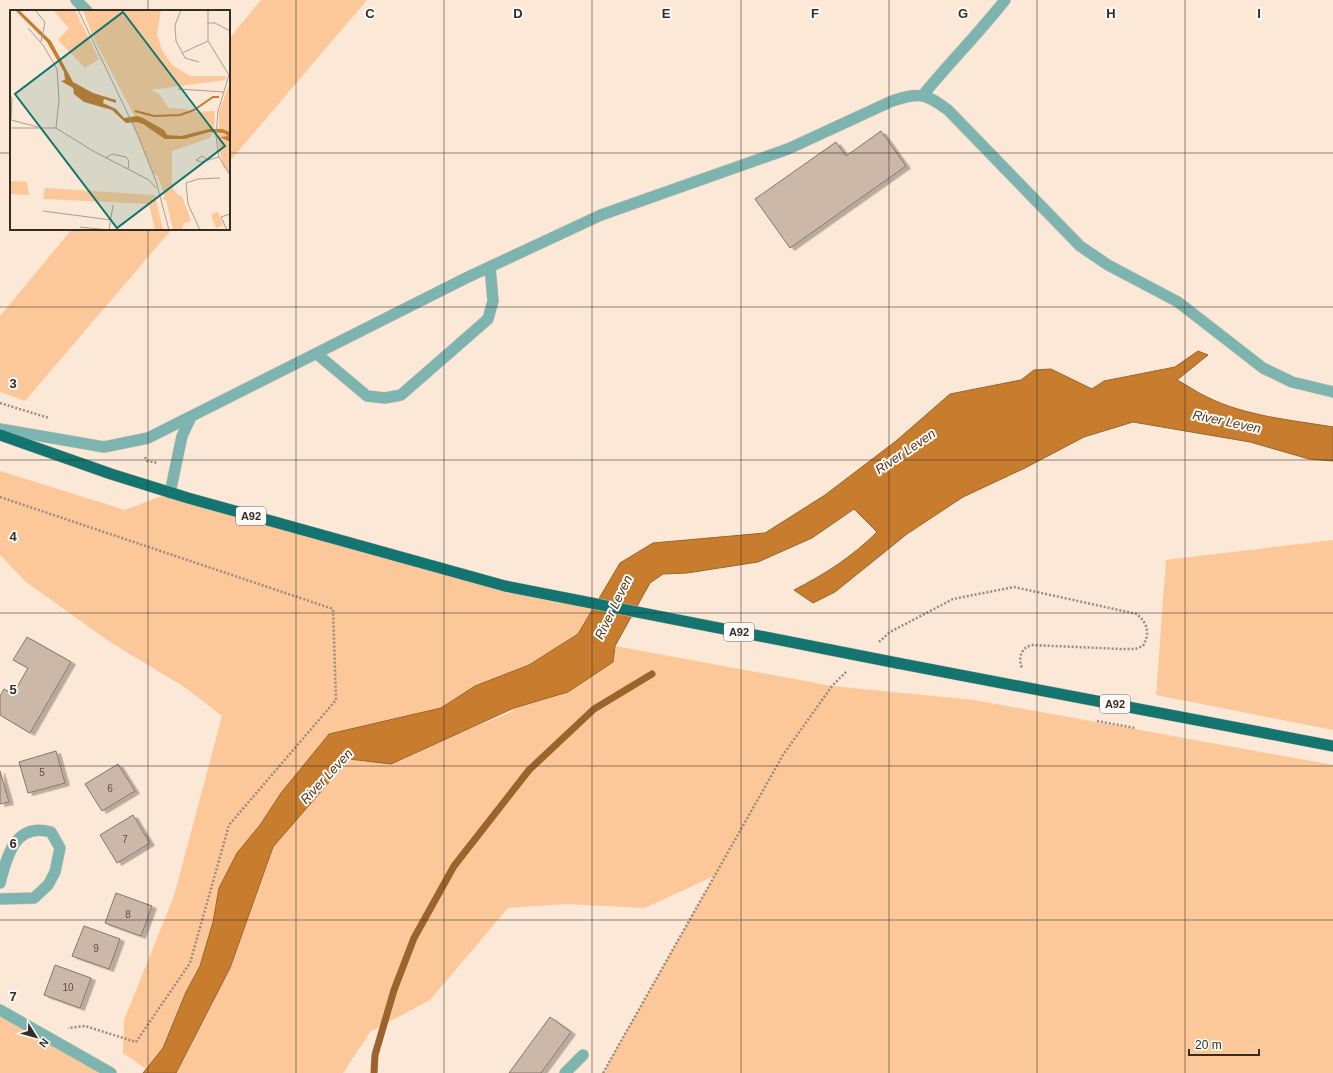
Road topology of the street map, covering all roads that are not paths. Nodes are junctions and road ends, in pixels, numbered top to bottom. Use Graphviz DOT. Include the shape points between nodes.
graph roads {
  1 [pos="1006,0"];
  2 [pos="923,95"];
  3 [pos="490,267"];
  4 [pos="317,354"];
  5 [pos="1333,392"];
  6 [pos="191,417"];
  7 [pos="0,429"];
  8 [pos="0,435"];
  9 [pos="170,493"];
  10 [pos="1333,746"];
  11 [pos="0,884"];
  12 [pos="0,900"];
  13 [pos="0,1010"];
  14 [pos="583,1054"];
  15 [pos="110,1072"];
  16 [pos="565,1073"];
  1 -- 2 [label="street"];
  2 -- 3 [label="street" via="906,96 892,101 788,149 601,215"];
  2 -- 5 [label="street" via="948,110 1080,246 1108,265 1178,302 1263,368 1292,382"];
  3 -- 4 [label="street"];
  3 -- 4 [label="street" via="493,301 488,319 401,395 386,398 367,396"];
  4 -- 6 [label="street"];
  6 -- 7 [label="street" via="148,438 104,447"];
  6 -- 9 [label="street" via="182,436"];
  8 -- 9 [label="highway, A92"];
  9 -- 10 [label="highway, A92, bridge" via="505,586"];
  11 -- 12 [label="street" via="12,847 24,833 40,829 51,832 60,848 55,872 48,885 34,898"];
  13 -- 15 [label="street"];
  14 -- 16 [label="street"];
}
